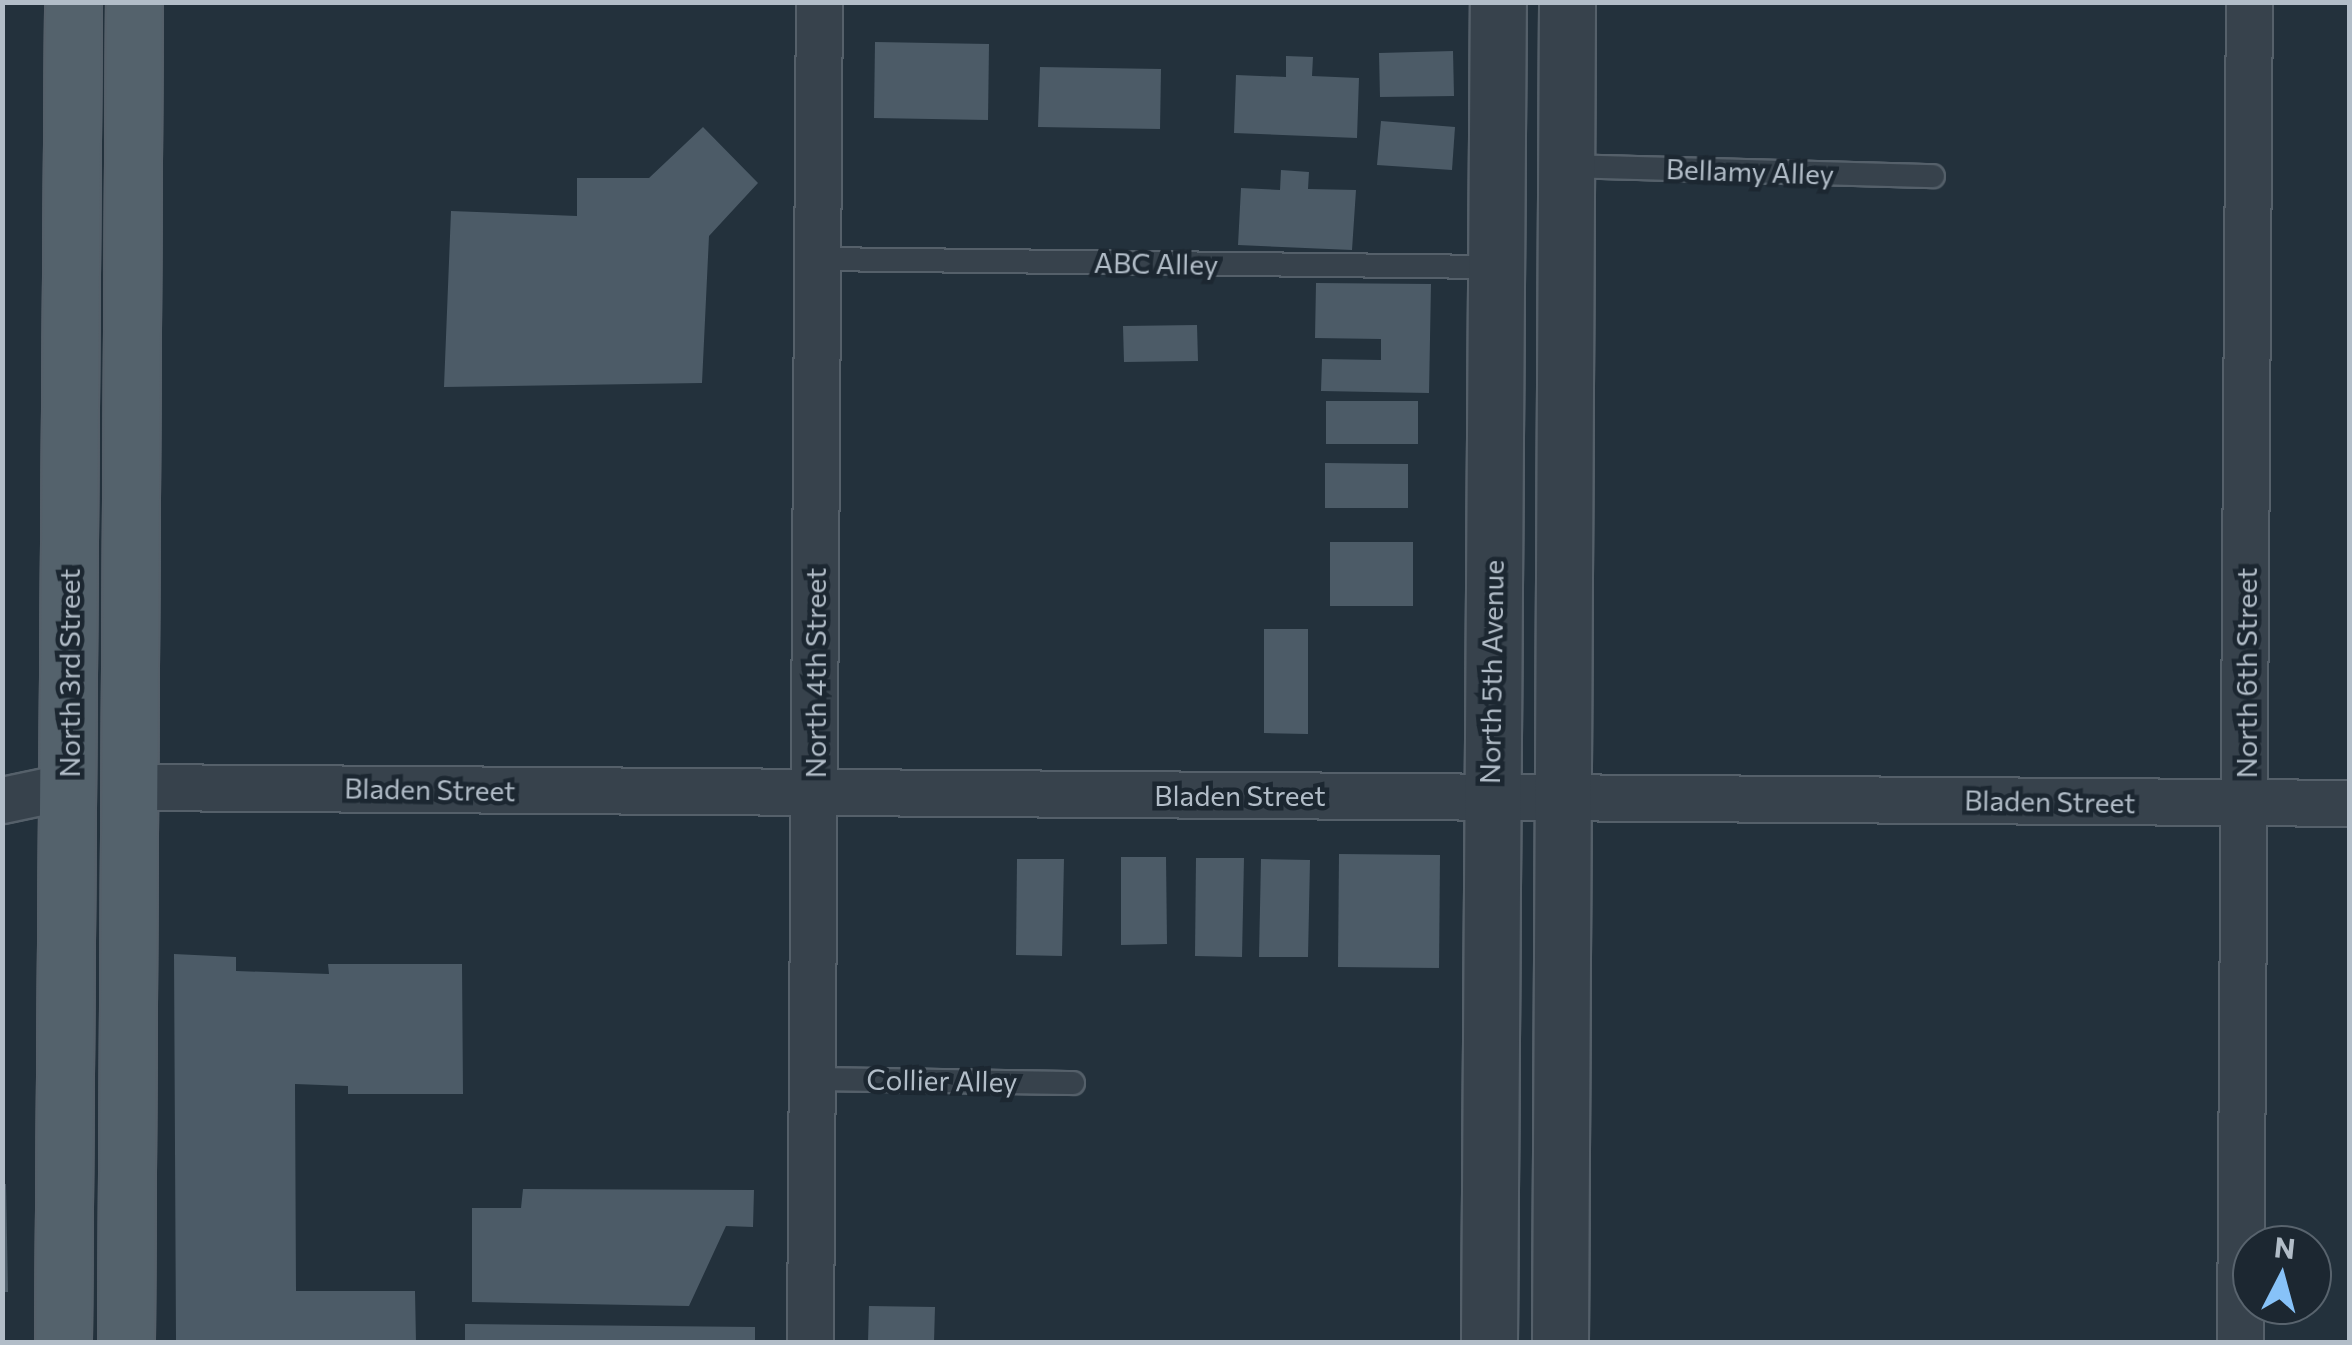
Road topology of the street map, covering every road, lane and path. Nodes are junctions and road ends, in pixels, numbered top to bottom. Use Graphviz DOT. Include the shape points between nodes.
graph roads {
  1 [pos="73,2"];
  2 [pos="134,2"];
  3 [pos="819,2"];
  4 [pos="1498,2"];
  5 [pos="1567,2"];
  6 [pos="2250,2"];
  7 [pos="1566,166"];
  8 [pos="1934,176"];
  9 [pos="817,259"];
  10 [pos="1496,266"];
  11 [pos="68,786"];
  12 [pos="130,786"];
  13 [pos="814,793"];
  14 [pos="1490,796"];
  15 [pos="1566,796"];
  16 [pos="2,800"];
  17 [pos="2245,802"];
  18 [pos="2350,803"];
  19 [pos="812,1079"];
  20 [pos="1073,1084"];
  21 [pos="64,1342"];
  22 [pos="126,1342"];
  23 [pos="810,1342"];
  24 [pos="1489,1342"];
  25 [pos="1560,1342"];
  26 [pos="2240,1342"];
  1 -- 11 [label="main road, North 3rd Street"];
  2 -- 12 [label="main road"];
  3 -- 9 [label="street, North 4th Street"];
  4 -- 10 [label="street, North 5th Avenue"];
  5 -- 7 [label="street"];
  6 -- 17 [label="street, North 6th Street"];
  7 -- 8 [label="lane, Bellamy Alley"];
  7 -- 15 [label="street"];
  9 -- 10 [label="lane, ABC Alley"];
  9 -- 13 [label="street, North 4th Street"];
  10 -- 14 [label="street, North 5th Avenue"];
  11 -- 16 [label="street"];
  11 -- 21 [label="main road, North 3rd Street"];
  12 -- 13 [label="street, Bladen Street"];
  12 -- 22 [label="main road"];
  13 -- 14 [label="street, Bladen Street"];
  13 -- 19 [label="street, North 4th Street"];
  14 -- 15 [label="street, Bladen Street"];
  14 -- 24 [label="street, North 5th Avenue"];
  15 -- 17 [label="street, Bladen Street"];
  15 -- 25 [label="street"];
  17 -- 18 [label="street, Bladen Street"];
  17 -- 26 [label="street, North 6th Street"];
  19 -- 20 [label="lane, Collier Alley"];
  19 -- 23 [label="street, North 4th Street"];
}
